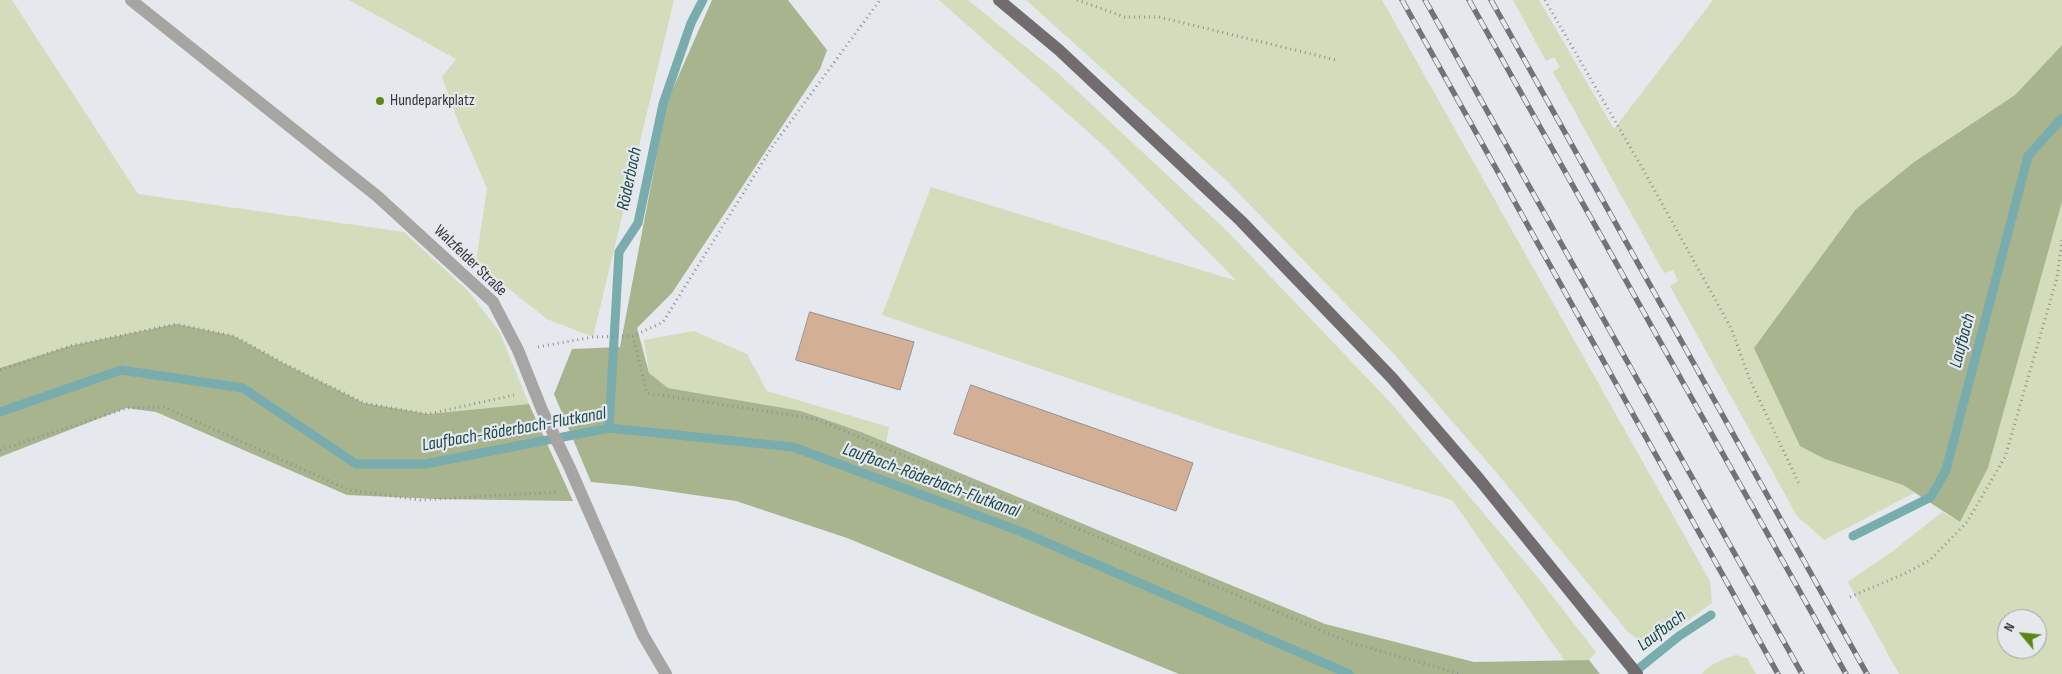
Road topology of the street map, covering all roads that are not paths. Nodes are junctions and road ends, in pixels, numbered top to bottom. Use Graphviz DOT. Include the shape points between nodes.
graph roads {
  1 [pos="131,0"];
  2 [pos="999,0"];
  3 [pos="666,674"];
  4 [pos="1637,674"];
  1 -- 3 [label="street, Walzfelder Straße" via="384,203 493,302 518,350 643,635"];
  2 -- 4 [label="main road" via="1059,50 1241,221 1392,378 1479,479"];
}
